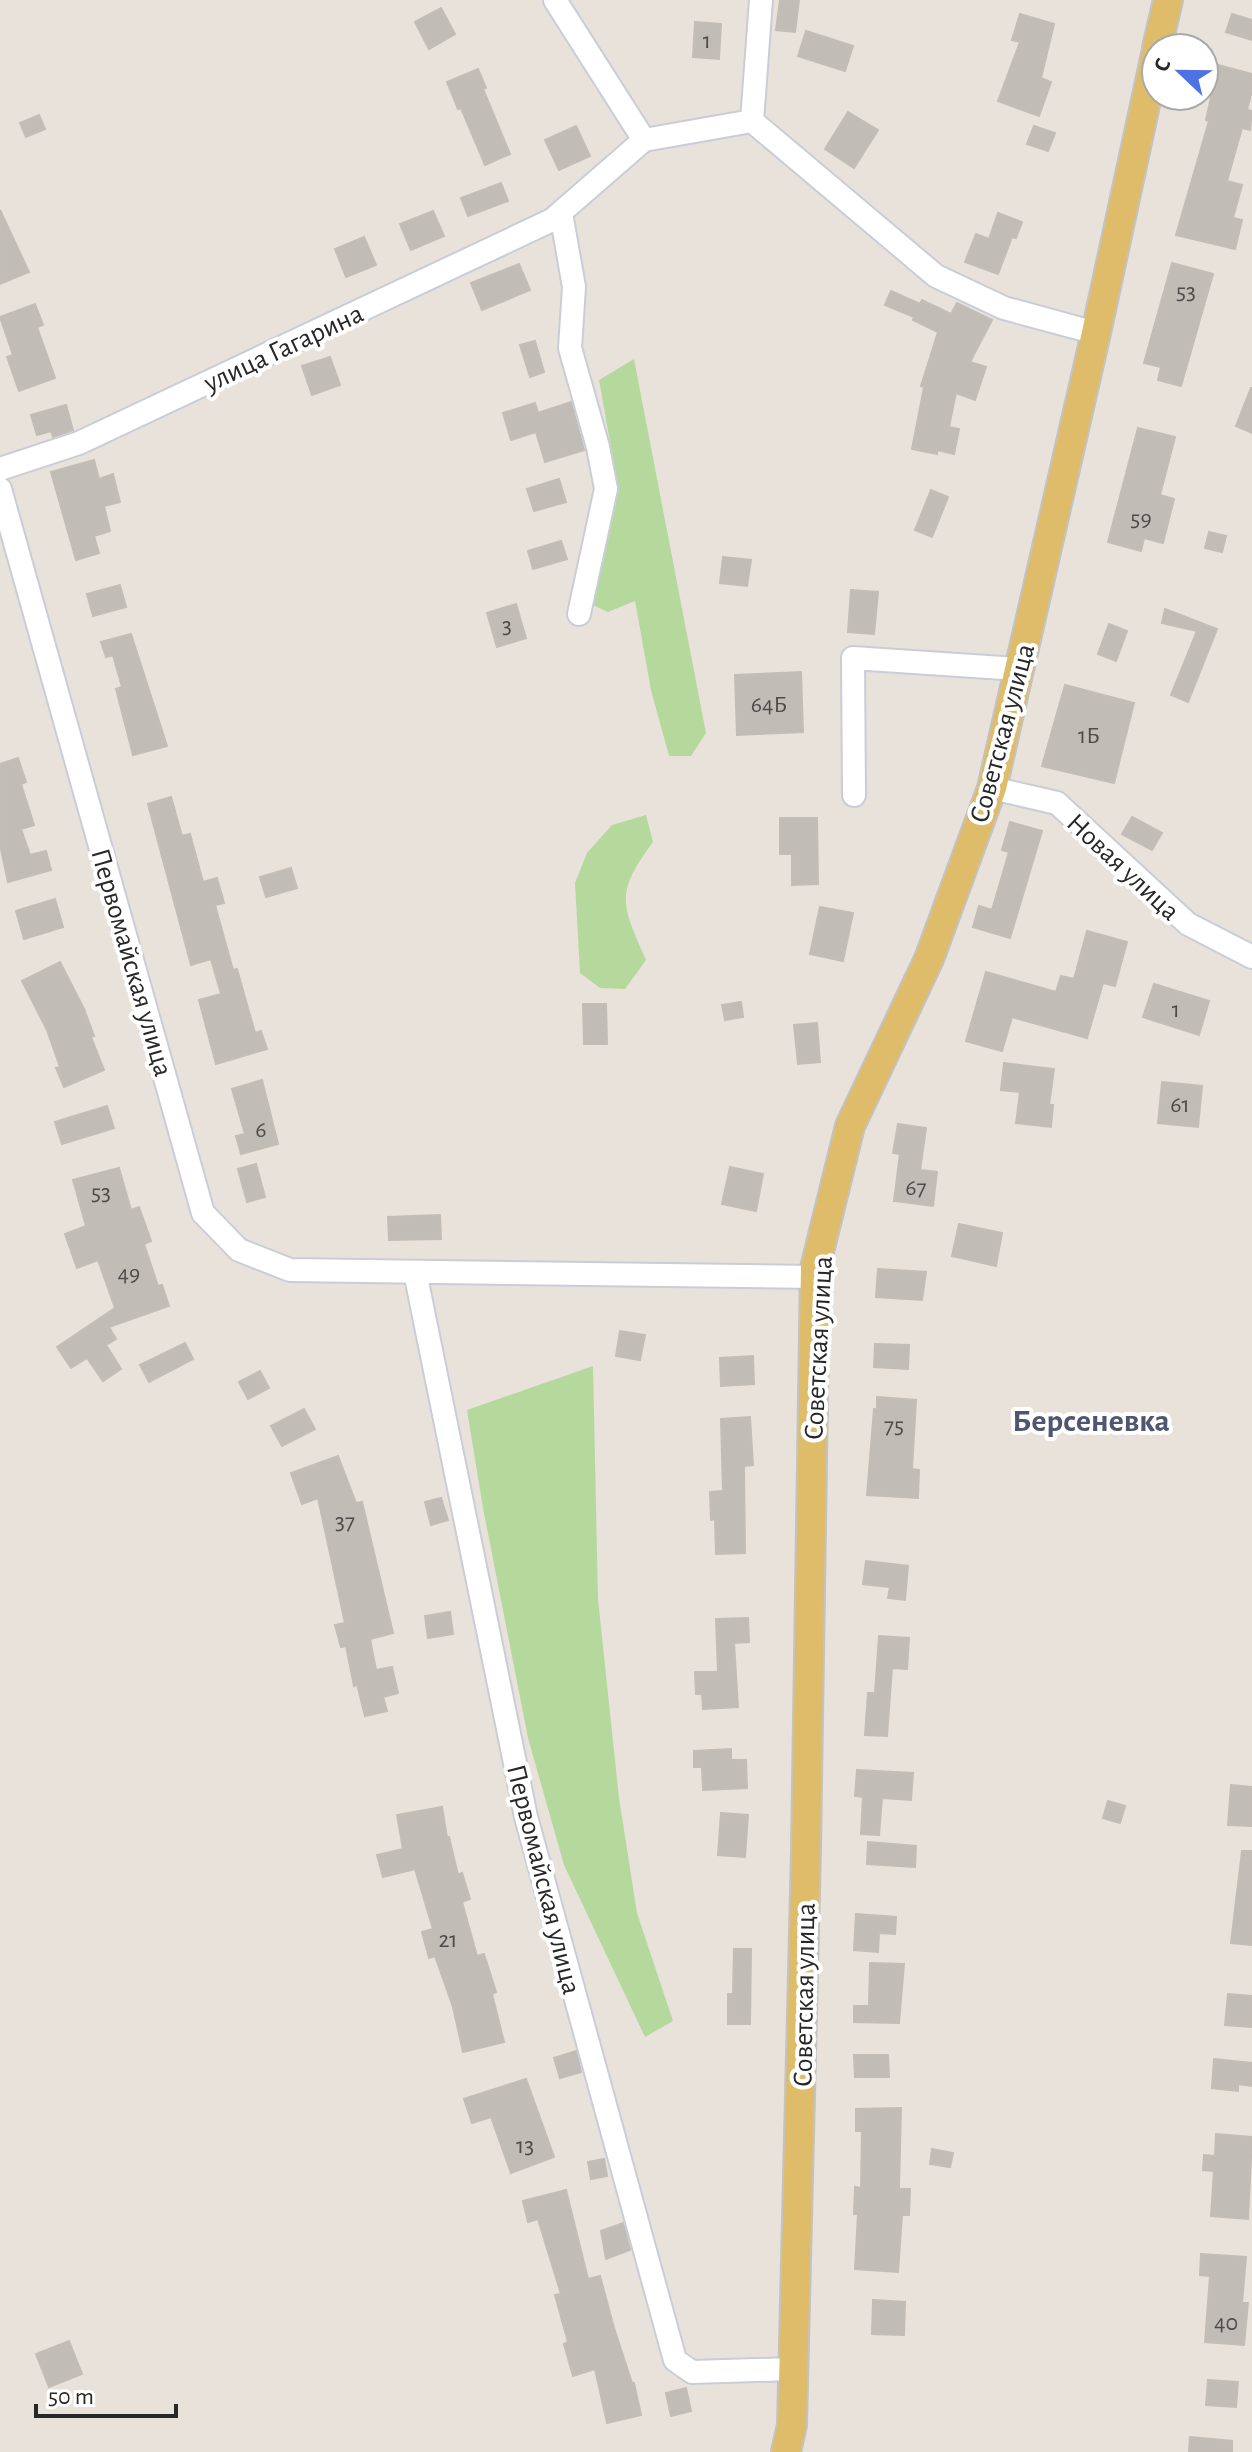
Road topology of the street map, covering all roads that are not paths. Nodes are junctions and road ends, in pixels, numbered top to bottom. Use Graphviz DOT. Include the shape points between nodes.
graph roads {
  1 [pos="555,0"];
  2 [pos="761,0"];
  3 [pos="1168,0"];
  4 [pos="1161,32"];
  5 [pos="1144,112"];
  6 [pos="752,121"];
  7 [pos="644,140"];
  8 [pos="561,213"];
  9 [pos="1096,333"];
  10 [pos="0,469"];
  11 [pos="0,489"];
  12 [pos="579,614"];
  13 [pos="1019,669"];
  14 [pos="992,788"];
  15 [pos="854,795"];
  16 [pos="1252,957"];
  17 [pos="415,1272"];
  18 [pos="815,1277"];
  19 [pos="793,2369"];
  20 [pos="786,2452"];
  1 -- 7 [label="street"];
  2 -- 6 [label="street"];
  3 -- 4 [label="main road, Советская улица"];
  5 -- 9 [label="main road, Советская улица"];
  6 -- 7 [label="street"];
  6 -- 9 [label="street" via="936,276 1004,308"];
  7 -- 8 [label="street, улица Гагарина"];
  8 -- 10 [label="street, улица Гагарина" via="79,443"];
  8 -- 12 [label="street" via="574,287 570,348 606,489"];
  9 -- 13 [label="main road, Советская улица"];
  11 -- 17 [label="street, Первомайская улица" via="203,1213 239,1250 290,1270"];
  13 -- 14 [label="main road, Советская улица"];
  13 -- 15 [label="street" via="853,658"];
  14 -- 16 [label="street, Новая улица" via="1057,803 1188,924"];
  14 -- 18 [label="main road, Советская улица" via="929,959 850,1126"];
  17 -- 18 [label="street, Первомайская улица"];
  17 -- 19 [label="street, Первомайская улица" via="526,1817 675,2360 692,2372"];
  18 -- 19 [label="main road, Советская улица"];
  19 -- 20 [label="main road, Советская улица"];
}
